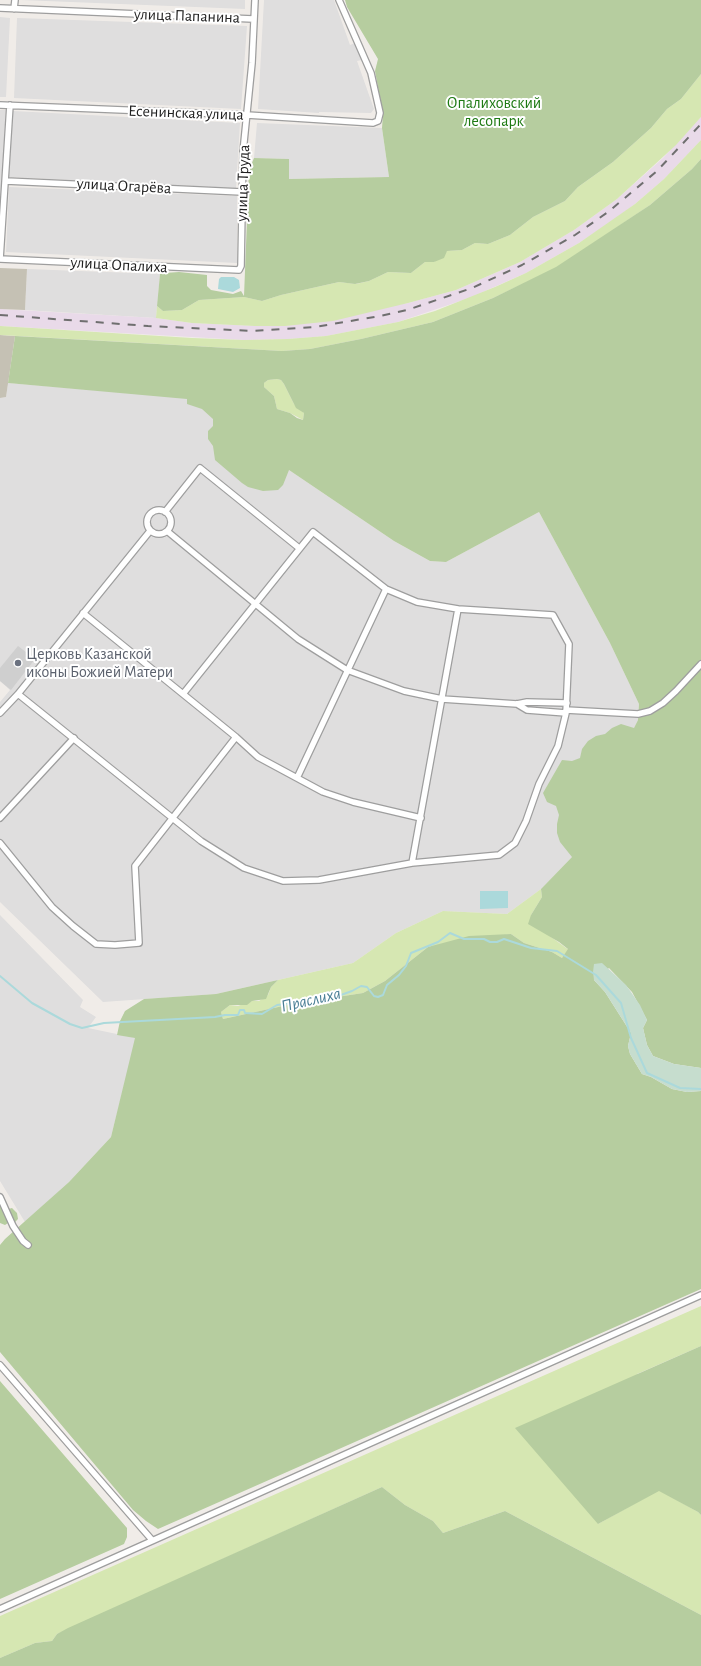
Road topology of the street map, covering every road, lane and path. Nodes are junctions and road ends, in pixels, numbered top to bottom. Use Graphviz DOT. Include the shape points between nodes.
graph roads {
  1 [pos="15,0"];
  2 [pos="255,0"];
  3 [pos="340,0"];
  4 [pos="0,8"];
  5 [pos="14,9"];
  6 [pos="253,19"];
  7 [pos="0,105"];
  8 [pos="10,105"];
  9 [pos="247,115"];
  10 [pos="6,181"];
  11 [pos="242,192"];
  12 [pos="0,259"];
  13 [pos="239,270"];
  14 [pos="165,512"];
  15 [pos="150,531"];
  16 [pos="167,531"];
  17 [pos="299,548"];
  18 [pos="386,589"];
  19 [pos="255,603"];
  20 [pos="458,609"];
  21 [pos="83,613"];
  22 [pos="701,664"];
  23 [pos="347,670"];
  24 [pos="18,694"];
  25 [pos="183,694"];
  26 [pos="442,699"];
  27 [pos="567,703"];
  28 [pos="517,704"];
  29 [pos="566,711"];
  30 [pos="0,713"];
  31 [pos="236,737"];
  32 [pos="74,738"];
  33 [pos="297,778"];
  34 [pos="173,817"];
  35 [pos="0,818"];
  36 [pos="420,818"];
  37 [pos="0,843"];
  38 [pos="412,863"];
  39 [pos="0,1197"];
  40 [pos="28,1245"];
  41 [pos="701,1295"];
  42 [pos="0,1365"];
  43 [pos="152,1540"];
  44 [pos="0,1609"];
  1 -- 5 [label="street"];
  2 -- 6 [label="street, улица Труда"];
  3 -- 9 [label="street, Есенинская улица" via="370,73 380,113 378,120 373,123"];
  4 -- 5 [label="street, улица Папанина"];
  5 -- 6 [label="street, улица Папанина"];
  6 -- 9 [label="street, улица Труда"];
  7 -- 8 [label="street, Есенинская улица"];
  8 -- 9 [label="street, Есенинская улица"];
  8 -- 10 [label="street"];
  9 -- 11 [label="street, улица Труда"];
  10 -- 11 [label="street, улица Огарёва"];
  10 -- 12 [label="street"];
  11 -- 13 [label="street, улица Труда"];
  12 -- 13 [label="street, улица Опалиха"];
  14 -- 15 [label="street" via="151,512 147,518"];
  14 -- 16 [label="street" via="170,517"];
  14 -- 17 [label="street" via="200,468"];
  15 -- 16 [label="street" via="156,534"];
  15 -- 21 [label="street"];
  16 -- 19 [label="street"];
  17 -- 18 [label="street" via="313,532"];
  17 -- 19 [label="street"];
  18 -- 20 [label="street" via="417,602"];
  18 -- 23 [label="street"];
  19 -- 23 [label="street" via="298,639"];
  19 -- 25 [label="street"];
  20 -- 26 [label="street"];
  20 -- 27 [label="street" via="553,614 569,644"];
  21 -- 24 [label="street"];
  21 -- 25 [label="street"];
  22 -- 29 [label="street" via="676,692 650,711 638,714"];
  23 -- 26 [label="street" via="404,691"];
  23 -- 33 [label="street"];
  24 -- 30 [label="street"];
  24 -- 32 [label="street"];
  25 -- 31 [label="street"];
  26 -- 28 [label="street"];
  26 -- 36 [label="street"];
  27 -- 28 [label="street"];
  27 -- 29 [label="street"];
  28 -- 29 [label="street" via="527,710"];
  29 -- 38 [label="street" via="558,746 538,784 515,843 499,855"];
  31 -- 33 [label="street" via="258,757"];
  31 -- 34 [label="street"];
  32 -- 34 [label="street"];
  32 -- 35 [label="street"];
  33 -- 36 [label="street" via="323,792 353,802"];
  34 -- 37 [label="street" via="135,866 139,943 96,944 52,907"];
  34 -- 38 [label="street" via="202,841 244,868 283,880 319,880"];
  36 -- 38 [label="street"];
  39 -- 40 [label="street" via="13,1226"];
  41 -- 43 [label="street"];
  42 -- 43 [label="street"];
  43 -- 44 [label="street"];
}
